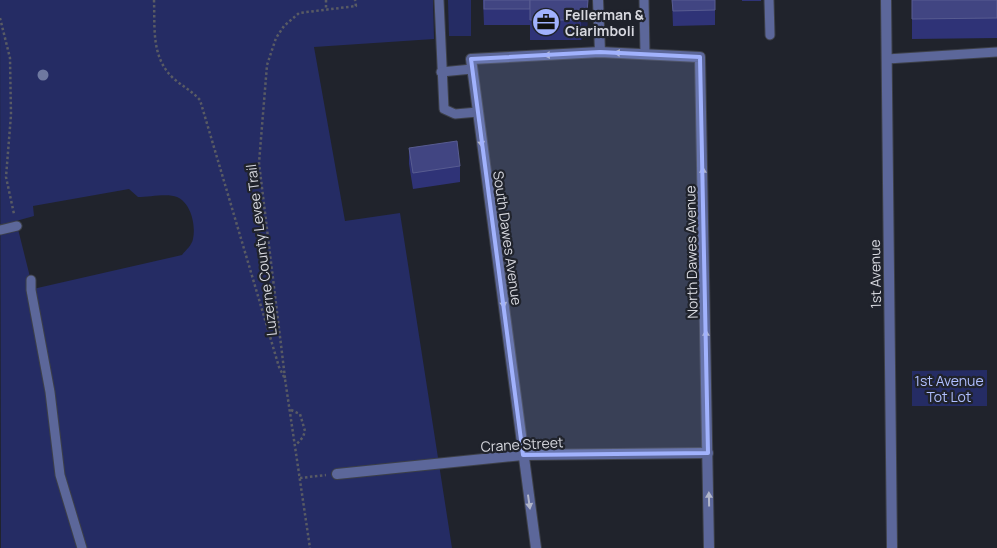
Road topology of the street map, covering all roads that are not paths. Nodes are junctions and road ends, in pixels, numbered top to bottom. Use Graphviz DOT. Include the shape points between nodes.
graph roads {
  1 [pos="439,0"];
  2 [pos="598,0"];
  3 [pos="644,0"];
  4 [pos="769,0"];
  5 [pos="886,0"];
  6 [pos="770,35"];
  7 [pos="600,52"];
  8 [pos="997,52"];
  9 [pos="645,54"];
  10 [pos="887,59"];
  11 [pos="472,69"];
  12 [pos="441,72"];
  13 [pos="478,112"];
  14 [pos="17,226"];
  15 [pos="0,230"];
  16 [pos="31,280"];
  17 [pos="708,452"];
  18 [pos="523,455"];
  19 [pos="337,474"];
  20 [pos="82,548"];
  21 [pos="536,548"];
  22 [pos="709,548"];
  23 [pos="892,548"];
  1 -- 12 [label="lane"];
  2 -- 7 [label="street"];
  3 -- 9 [label="lane"];
  4 -- 6 [label="lane"];
  5 -- 10 [label="street, 1st Avenue"];
  9 -- 7 [label="street, North Dawes Avenue, one-way"];
  7 -- 11 [label="street, one-way" via="471,59"];
  8 -- 10 [label="lane"];
  17 -- 9 [label="street, North Dawes Avenue, one-way" via="700,57"];
  10 -- 23 [label="street, 1st Avenue"];
  11 -- 12 [label="lane"];
  11 -- 13 [label="street, South Dawes Avenue"];
  12 -- 13 [label="lane" via="444,109 454,114"];
  13 -- 18 [label="street, South Dawes Avenue, one-way"];
  14 -- 15 [label="lane"];
  16 -- 20 [label="lane" via="60,475"];
  17 -- 18 [label="street, Crane Street"];
  22 -- 17 [label="street, North Dawes Avenue, one-way"];
  18 -- 19 [label="street, Crane Street"];
  18 -- 21 [label="street, South Dawes Avenue, one-way"];
}
